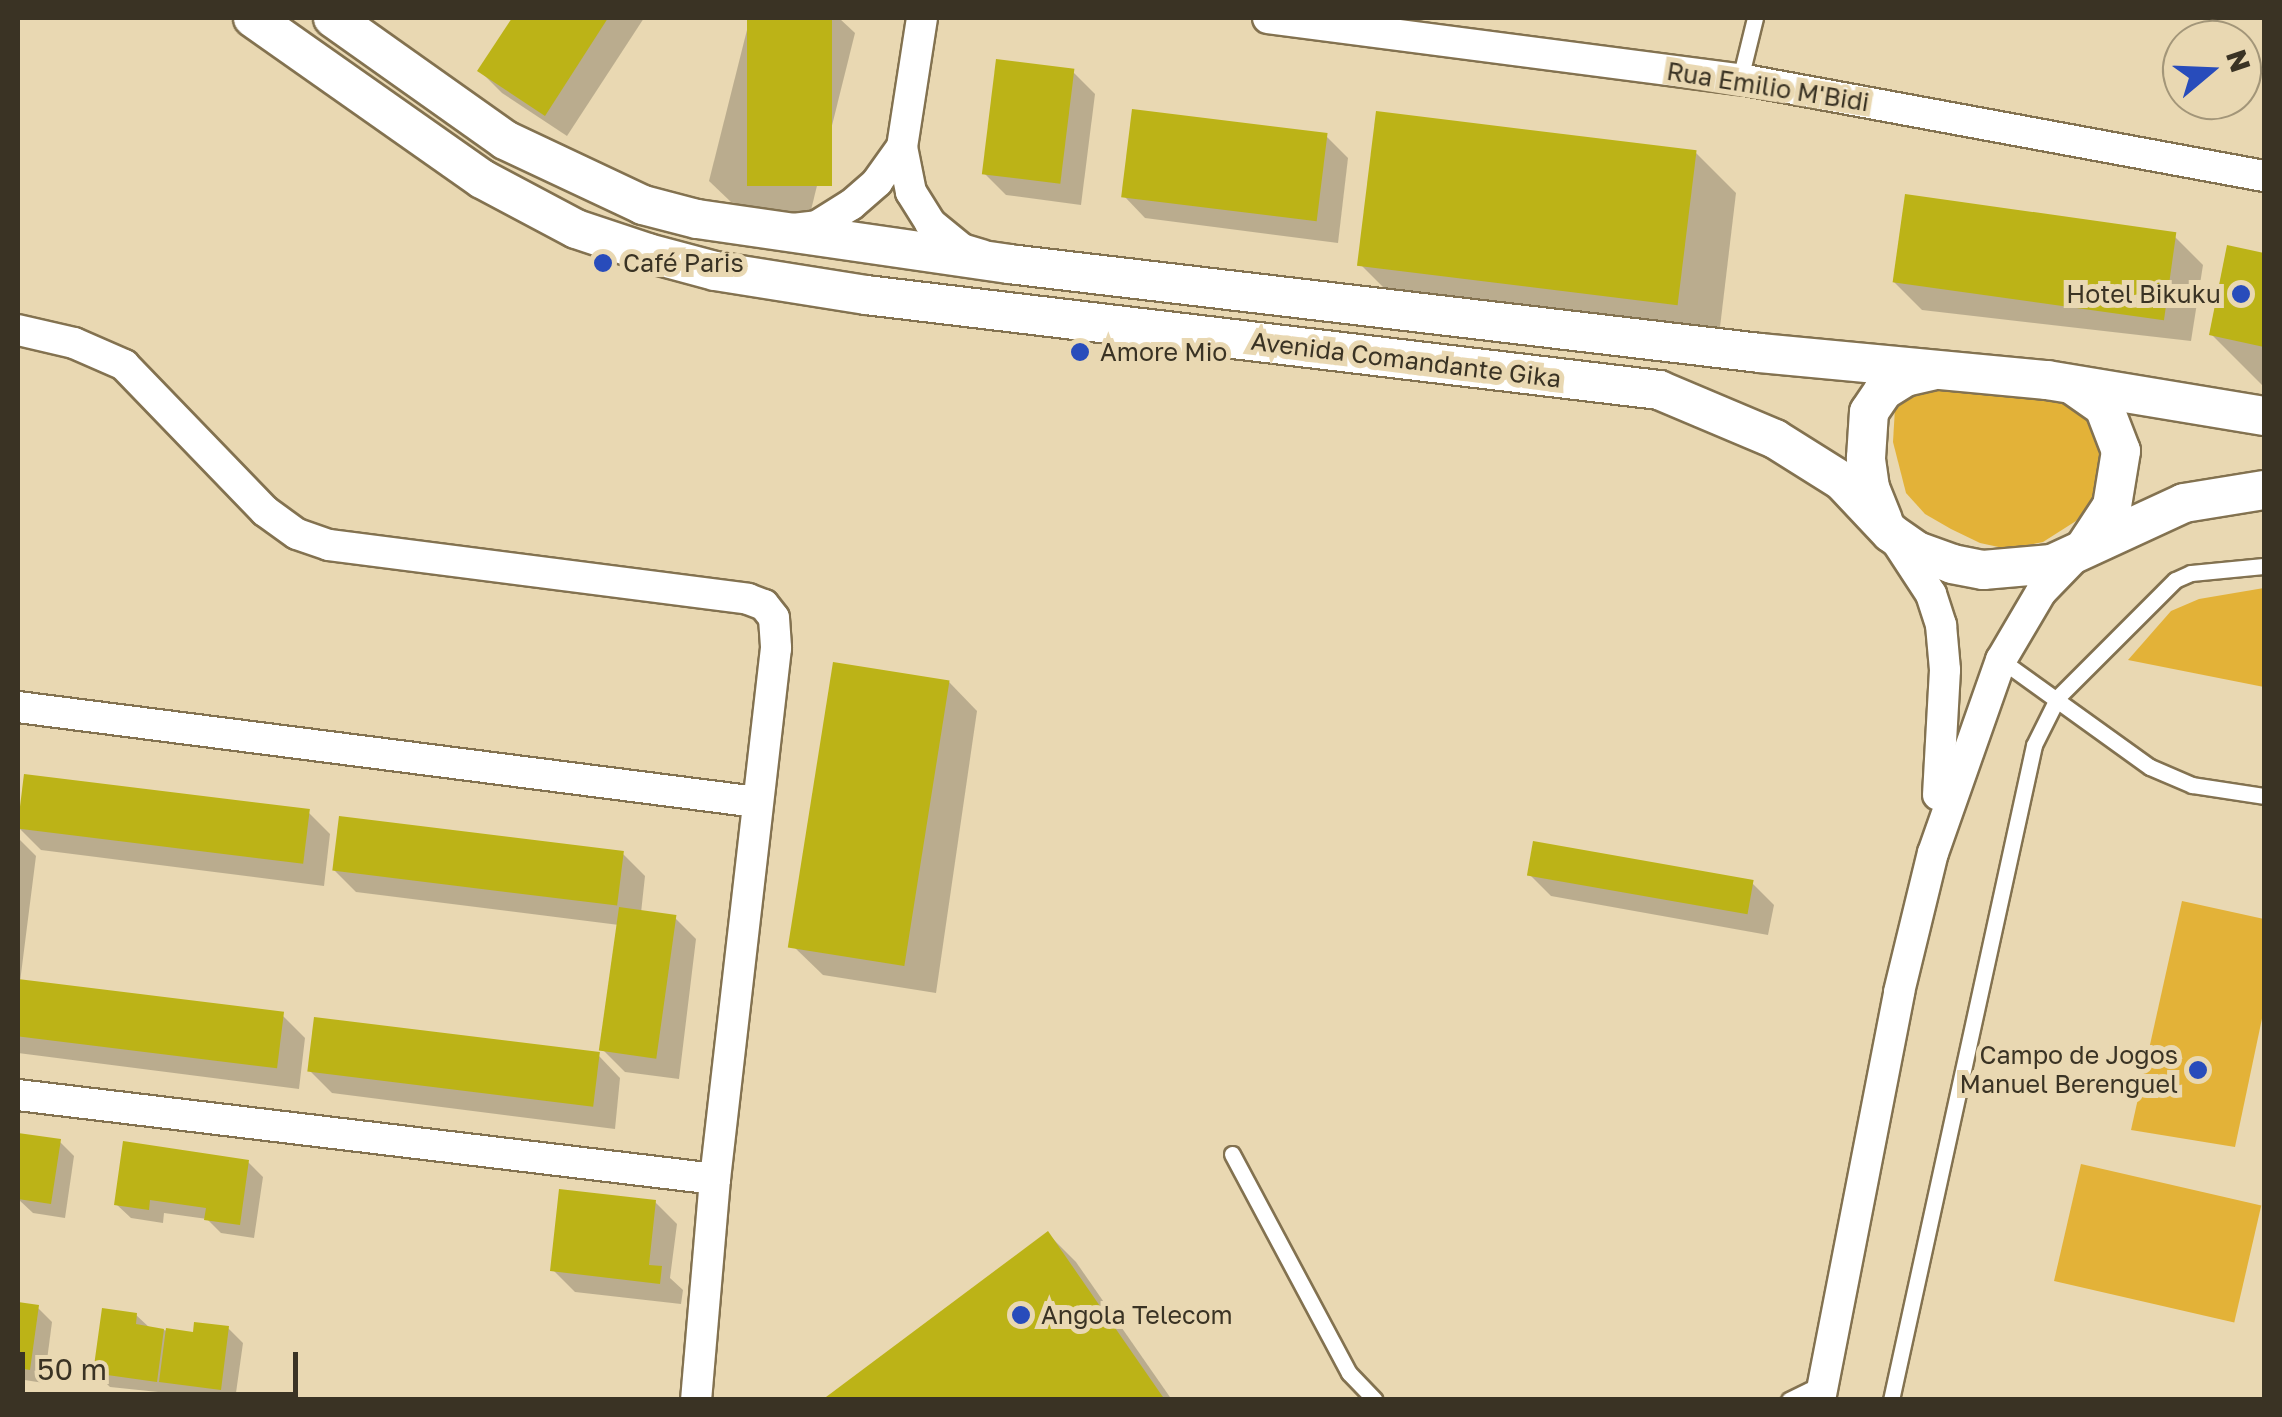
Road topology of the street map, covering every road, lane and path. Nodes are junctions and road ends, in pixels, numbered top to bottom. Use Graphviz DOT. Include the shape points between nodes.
graph roads {
  1 [pos="253,18"];
  2 [pos="333,18"];
  3 [pos="922,18"];
  4 [pos="1268,18"];
  5 [pos="1755,18"];
  6 [pos="1740,80"];
  7 [pos="902,147"];
  8 [pos="2264,176"];
  9 [pos="768,232"];
  10 [pos="1009,264"];
  11 [pos="18,330"];
  12 [pos="1949,368"];
  13 [pos="2066,382"];
  14 [pos="2264,404"];
  15 [pos="2224,410"];
  16 [pos="2264,416"];
  17 [pos="2264,490"];
  18 [pos="1890,533"];
  19 [pos="2077,556"];
  20 [pos="2264,566"];
  21 [pos="2001,660"];
  22 [pos="2058,697"];
  23 [pos="18,707"];
  24 [pos="2264,796"];
  25 [pos="757,802"];
  26 [pos="1933,853"];
  27 [pos="18,1095"];
  28 [pos="1232,1154"];
  29 [pos="716,1179"];
  30 [pos="1822,1391"];
  31 [pos="696,1400"];
  32 [pos="1374,1400"];
  33 [pos="1789,1400"];
  34 [pos="1891,1400"];
  1 -- 18 [label="street, Avenida Comandante Gika" via="482,179 576,229 648,253 866,295 1659,390 1775,439 1842,481"];
  2 -- 9 [label="street, Avenida Comandante Gika" via="506,140 586,181 643,205"];
  3 -- 7 [label="street"];
  4 -- 6 [label="street, Rua Emilio M'Bidi"];
  5 -- 6 [label="lane"];
  6 -- 8 [label="street, Rua Emilio M'Bidi"];
  7 -- 9 [label="street" via="851,205 817,226"];
  7 -- 10 [label="street" via="911,192 930,223 962,249"];
  9 -- 10 [label="street, Avenida Comandante Gika"];
  10 -- 12 [label="street, Avenida Comandante Gika" via="1760,353"];
  11 -- 25 [label="street" via="74,342 124,365 265,511 298,534 329,544 722,594 764,605 777,633"];
  12 -- 13 [label="street, Avenida Comandante Gika"];
  12 -- 18 [label="street" via="1905,377 1883,390 1869,412 1864,435 1870,488"];
  13 -- 15 [label="street, Avenida Comandante Gika"];
  13 -- 19 [label="street" via="2104,407 2121,451 2112,506"];
  14 -- 15 [label="street"];
  15 -- 16 [label="street, Avenida Comandante Gika"];
  17 -- 19 [label="street, Avenida Comandante Gika" via="2184,503"];
  18 -- 19 [label="street, Avenida Comandante Gika" via="1917,551 1983,570"];
  18 -- 26 [label="street" via="1915,564 1941,625 1946,670"];
  19 -- 21 [label="street" via="2040,592"];
  20 -- 22 [label="lane" via="2175,580"];
  21 -- 22 [label="lane"];
  21 -- 26 [label="street"];
  22 -- 24 [label="lane" via="2150,767 2192,784"];
  22 -- 34 [label="lane" via="2034,745"];
  23 -- 25 [label="street"];
  25 -- 29 [label="street"];
  26 -- 30 [label="street" via="1899,992"];
  27 -- 29 [label="street"];
  28 -- 32 [label="lane" via="1350,1373"];
  29 -- 31 [label="street"];
  30 -- 33 [label="lane"];
}
